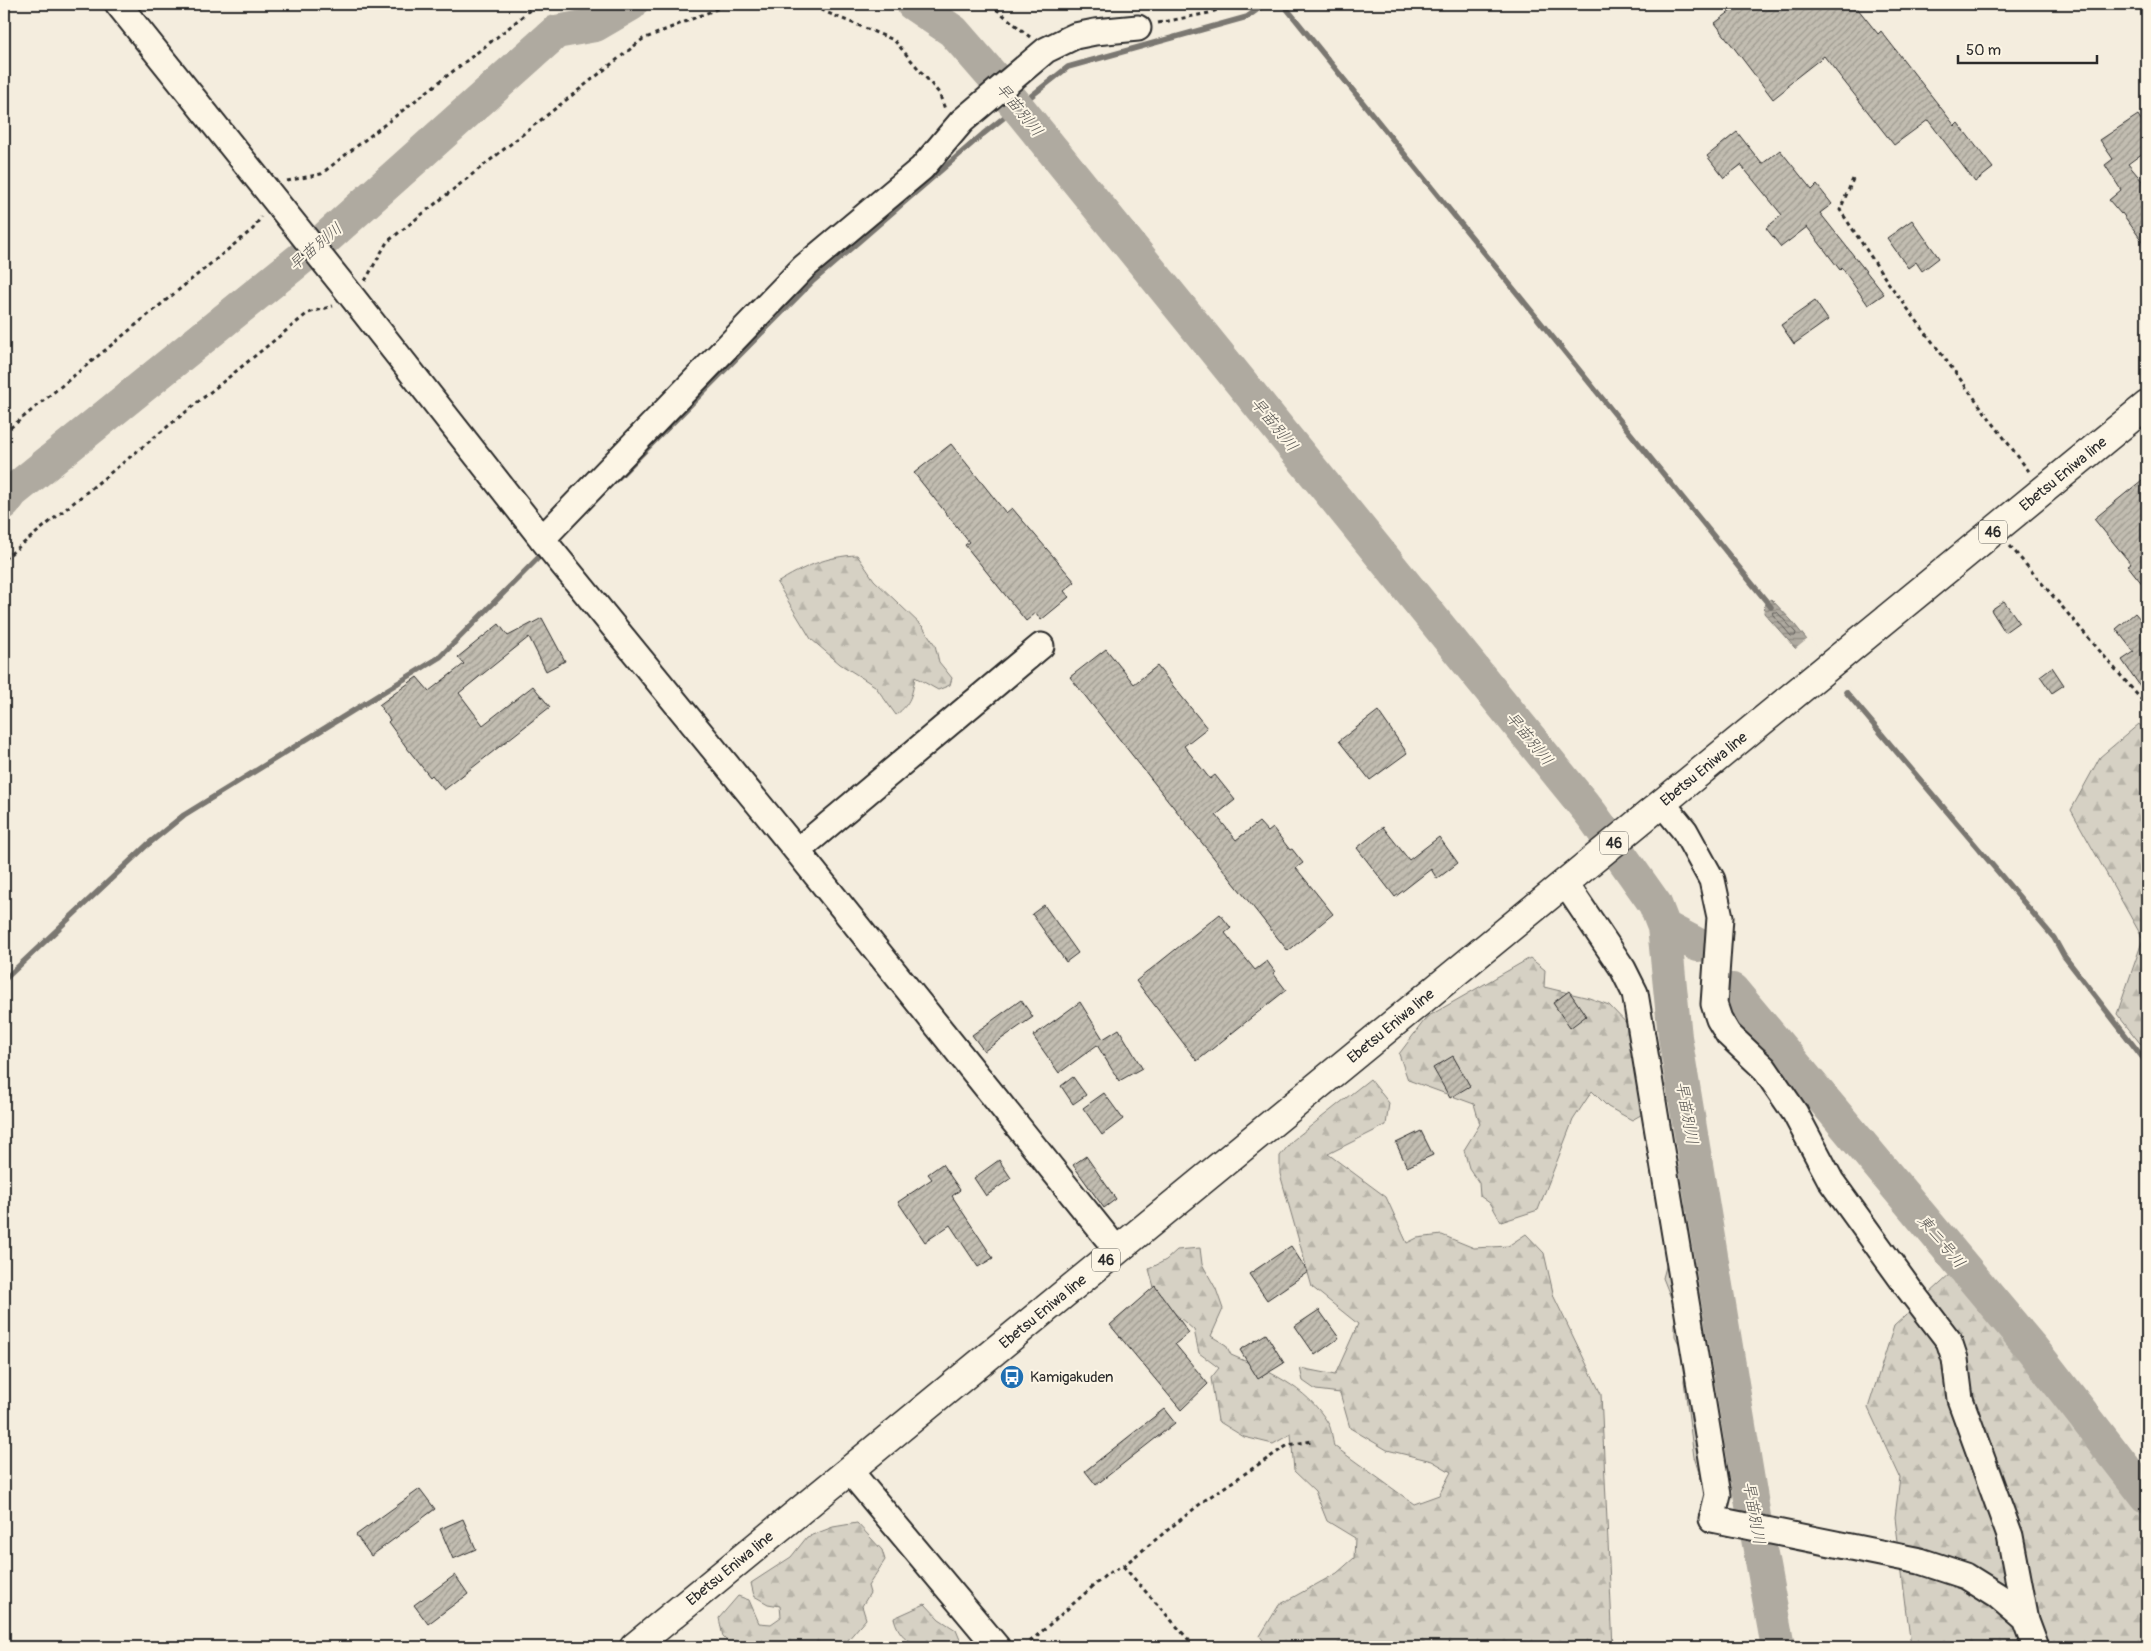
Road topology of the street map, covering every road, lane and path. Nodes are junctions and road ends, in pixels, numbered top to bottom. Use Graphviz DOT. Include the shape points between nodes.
graph roads {
  1 [pos="118,4"];
  2 [pos="537,4"];
  3 [pos="795,4"];
  4 [pos="806,4"];
  5 [pos="990,4"];
  6 [pos="1235,4"];
  7 [pos="1138,28"];
  8 [pos="1042,54"];
  9 [pos="958,127"];
  10 [pos="1853,179"];
  11 [pos="272,196"];
  12 [pos="350,294"];
  13 [pos="2147,405"];
  14 [pos="4,433"];
  15 [pos="2043,490"];
  16 [pos="1996,529"];
  17 [pos="547,545"];
  18 [pos="4,559"];
  19 [pos="1040,646"];
  20 [pos="2146,705"];
  21 [pos="1656,808"];
  22 [pos="797,851"];
  23 [pos="1572,878"];
  24 [pos="1117,1250"];
  25 [pos="1312,1441"];
  26 [pos="849,1470"];
  27 [pos="1123,1566"];
  28 [pos="2026,1620"];
  29 [pos="634,1647"];
  30 [pos="997,1647"];
  31 [pos="1024,1647"];
  32 [pos="1194,1647"];
  33 [pos="2036,1647"];
  1 -- 11 [label="street"];
  2 -- 11 [label="path" via="321,174"];
  3 -- 12 [label="path" via="724,6 644,40 387,242"];
  4 -- 9 [label="path" via="894,40 939,93"];
  5 -- 8 [label="path"];
  6 -- 7 [label="path"];
  7 -- 8 [label="street" via="1075,36"];
  8 -- 9 [label="street"];
  9 -- 17 [label="street" via="922,168 804,267"];
  10 -- 15 [label="path" via="1840,210 1887,281"];
  11 -- 12 [label="street"];
  11 -- 14 [label="path" via="253,229"];
  12 -- 17 [label="street"];
  12 -- 18 [label="path" via="308,313"];
  13 -- 15 [label="main road, Ebetsu Eniwa line / 46"];
  15 -- 16 [label="main road, Ebetsu Eniwa line / 46"];
  16 -- 20 [label="path"];
  16 -- 21 [label="main road, Ebetsu Eniwa line / 46"];
  17 -- 22 [label="street"];
  19 -- 22 [label="street"];
  21 -- 23 [label="main road, Ebetsu Eniwa line / 46"];
  21 -- 28 [label="street" via="1685,831 1712,880 1720,917 1714,1004 1718,1019 1728,1034 1764,1068 1794,1112 1831,1181 1949,1341 1955,1359 1960,1399 2010,1536"];
  22 -- 24 [label="street"];
  23 -- 24 [label="main road, Ebetsu Eniwa line / 46"];
  23 -- 28 [label="street" via="1635,993 1718,1495 1712,1519 1920,1561 1966,1576 1998,1596"];
  24 -- 26 [label="main road, Ebetsu Eniwa line / 46"];
  25 -- 27 [label="path" via="1288,1445 1214,1494"];
  26 -- 29 [label="main road, Ebetsu Eniwa line / 46"];
  26 -- 30 [label="street"];
  27 -- 31 [label="path" via="1107,1574"];
  27 -- 32 [label="path"];
  28 -- 33 [label="street"];
}
